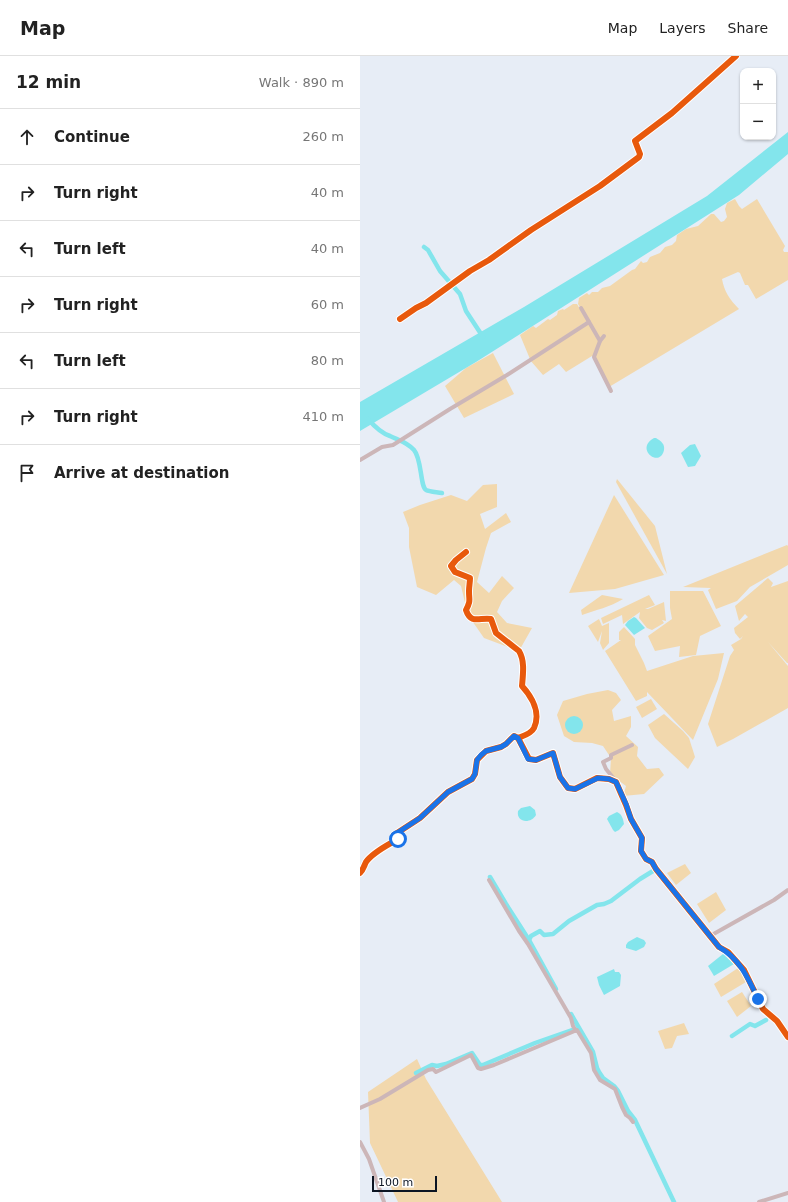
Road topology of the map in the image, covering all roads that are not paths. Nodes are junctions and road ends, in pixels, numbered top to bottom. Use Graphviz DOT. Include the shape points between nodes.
graph roads {
  1 [pos="736,56"];
  2 [pos="581,308"];
  3 [pos="400,319"];
  4 [pos="588,322"];
  5 [pos="604,336"];
  6 [pos="600,341"];
  7 [pos="611,391"];
  8 [pos="360,460"];
  9 [pos="466,552"];
  10 [pos="518,738"];
  11 [pos="632,745"];
  12 [pos="616,782"];
  13 [pos="360,873"];
  14 [pos="489,880"];
  15 [pos="788,890"];
  16 [pos="710,936"];
  17 [pos="576,1031"];
  18 [pos="788,1037"];
  19 [pos="360,1108"];
  20 [pos="633,1122"];
  21 [pos="360,1142"];
  22 [pos="788,1192"];
  23 [pos="384,1202"];
  24 [pos="759,1202"];
  1 -- 3 [label="street" via="672,113 635,141 639,157 600,186"];
  2 -- 4 [label="street"];
  4 -- 6 [label="street"];
  4 -- 8 [label="street" via="393,445 382,447"];
  5 -- 6 [label="street"];
  6 -- 7 [label="street" via="594,357"];
  9 -- 10 [label="street" via="451,566 454,572 470,578 470,598 466,610 468,616 478,620 491,619 496,633 519,651 523,659 522,686 534,702 536,719 534,729"];
  10 -- 12 [label="street" via="528,759 536,760 553,753 560,777 568,788 575,789 598,778"];
  10 -- 13 [label="street" via="514,736 501,747 481,755 472,779 448,792 420,818 394,835 398,839 372,856"];
  11 -- 12 [label="street" via="603,762"];
  12 -- 16 [label="street" via="642,838 641,851"];
  14 -- 17 [label="street" via="571,1018"];
  15 -- 16 [label="street"];
  16 -- 18 [label="street" via="744,970 763,1009"];
  17 -- 19 [label="street" via="494,1066 478,1068 471,1055 436,1072 433,1069 428,1070"];
  17 -- 20 [label="street" via="591,1053 594,1070 600,1080 615,1089 626,1115"];
  21 -- 23 [label="street" via="369,1159"];
  22 -- 24 [label="street"];
}
